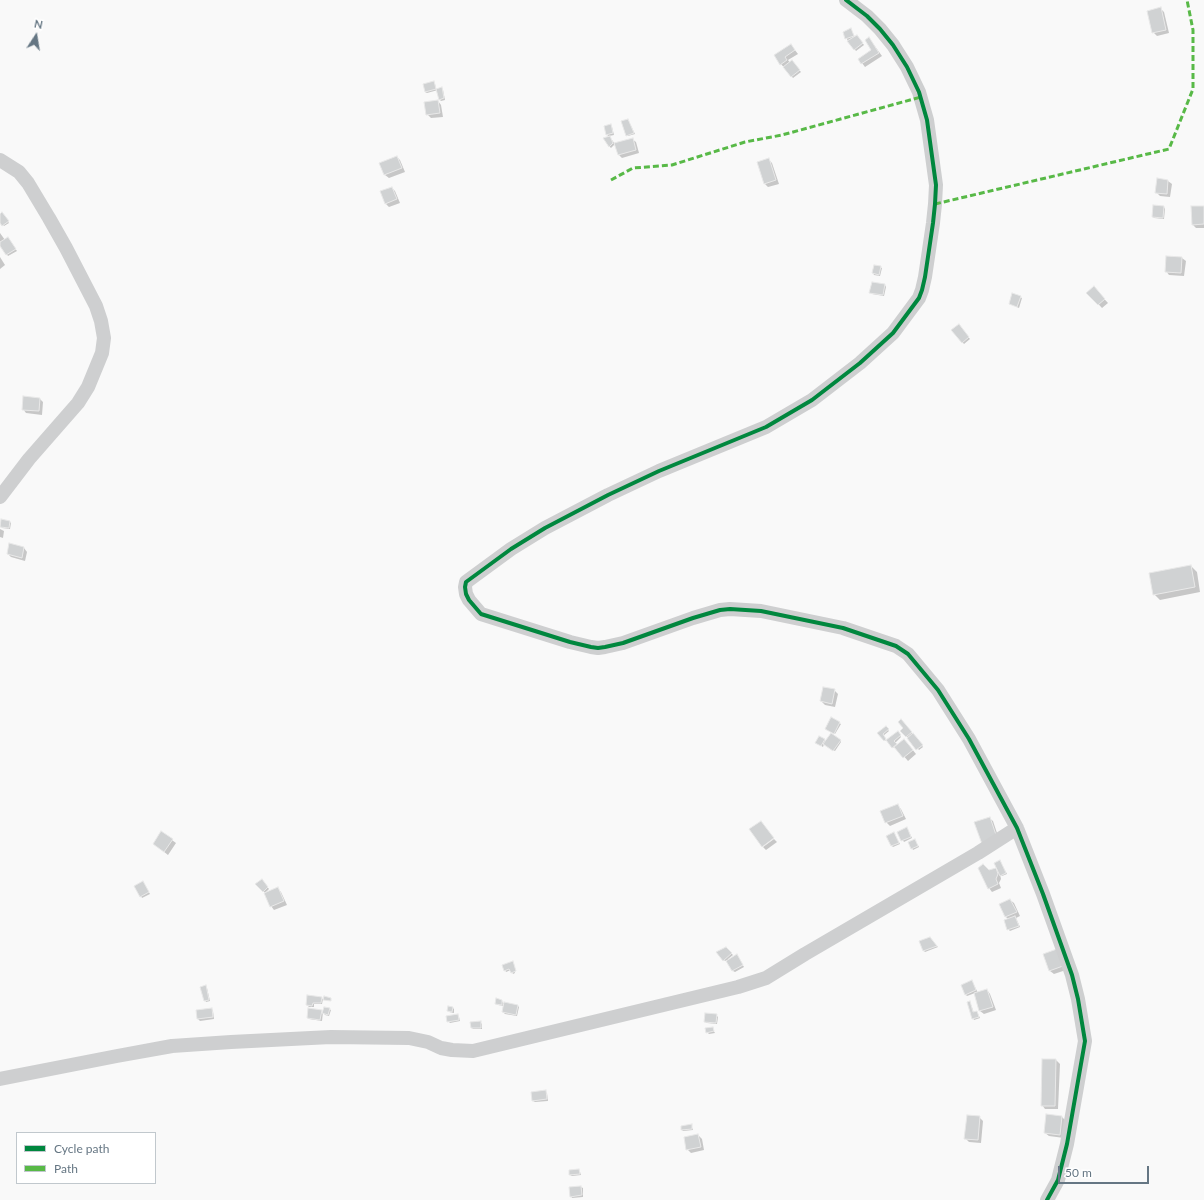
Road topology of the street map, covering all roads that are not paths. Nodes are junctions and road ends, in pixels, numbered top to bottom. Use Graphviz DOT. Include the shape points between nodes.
graph roads {
  1 [pos="846,0"];
  2 [pos="0,160"];
  3 [pos="0,497"];
  4 [pos="1017,828"];
  5 [pos="0,1079"];
  6 [pos="1047,1200"];
  1 -- 4 [label="street" via="880,28 907,67 919,92 927,120 936,185 936,204 925,277 919,298 893,333 860,363 812,400 766,427 608,495 545,528 466,582 466,594 481,614 570,642 598,648 623,643 692,618 730,609 761,611 843,628 896,646 908,654 938,690 969,739"];
  2 -- 3 [label="street" via="19,172 49,218 96,306 104,338 102,353 88,387 78,403"];
  4 -- 5 [label="street" via="978,854 766,978 738,988 472,1050 441,1048 409,1038 331,1037 231,1042 172,1046"];
  4 -- 6 [label="street" via="1072,976 1085,1041 1067,1144 1058,1180"];
}
